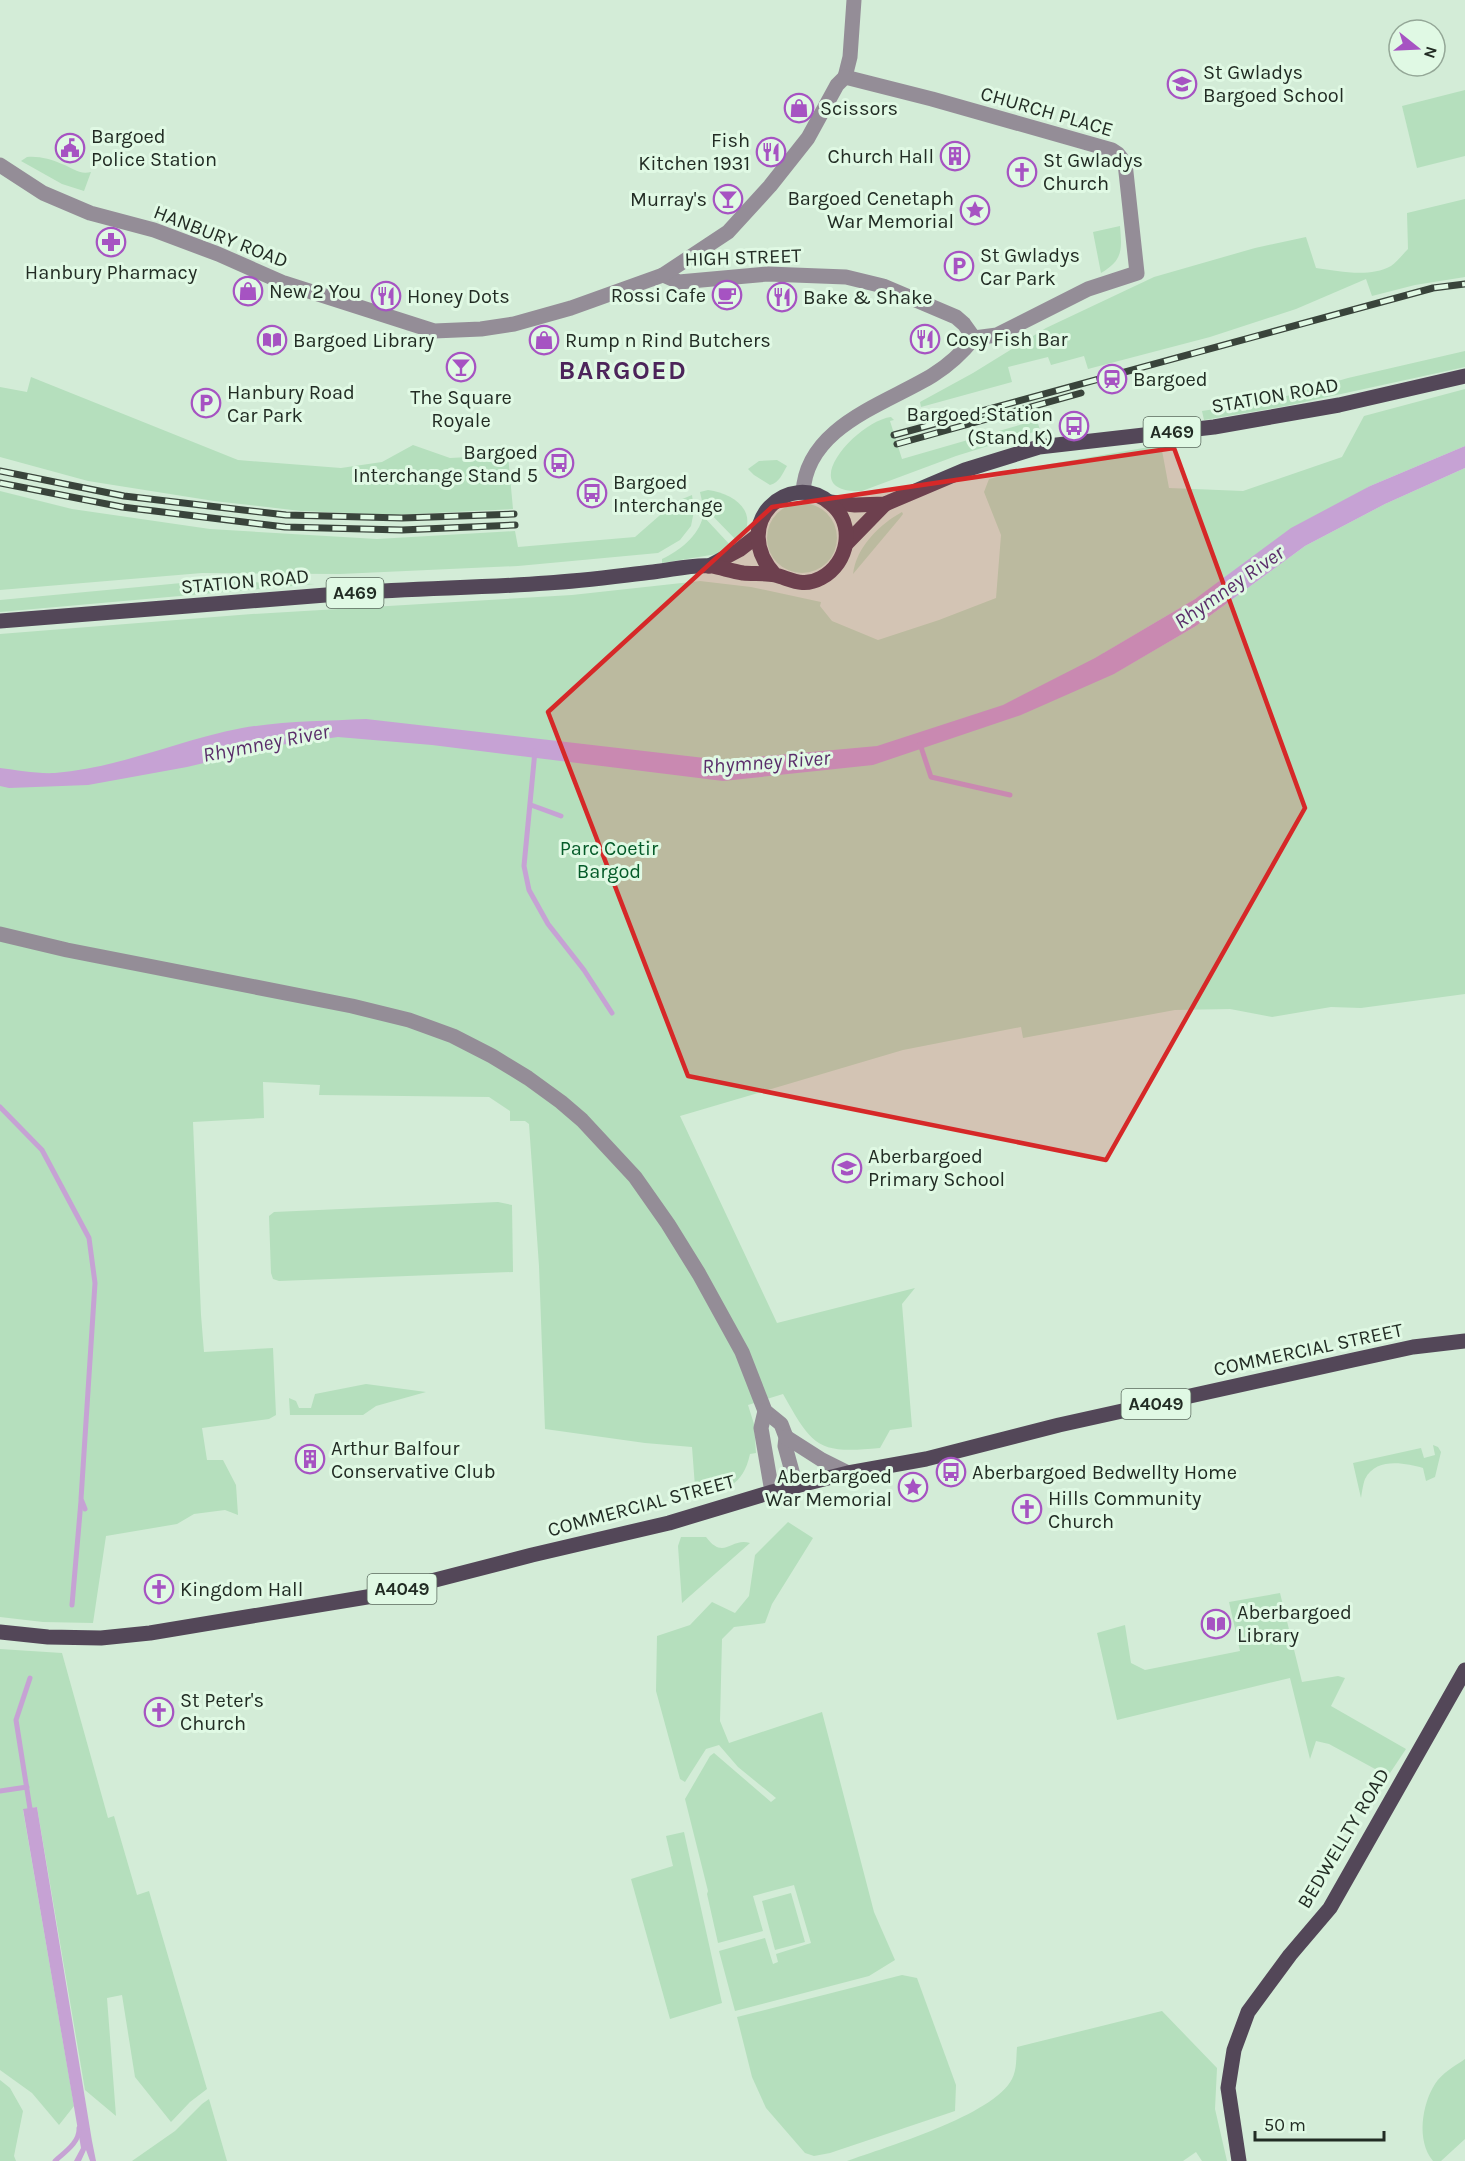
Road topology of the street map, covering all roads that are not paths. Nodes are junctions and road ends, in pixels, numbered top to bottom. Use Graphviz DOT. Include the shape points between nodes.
graph roads {
  1 [pos="854,0"];
  2 [pos="845,77"];
  3 [pos="0,165"];
  4 [pos="663,275"];
  5 [pos="434,331"];
  6 [pos="974,338"];
  7 [pos="1465,376"];
  8 [pos="803,493"];
  9 [pos="830,502"];
  10 [pos="885,504"];
  11 [pos="757,536"];
  12 [pos="846,544"];
  13 [pos="709,566"];
  14 [pos="775,575"];
  15 [pos="0,621"];
  16 [pos="0,934"];
  17 [pos="1465,1341"];
  18 [pos="765,1411"];
  19 [pos="786,1437"];
  20 [pos="848,1473"];
  21 [pos="796,1486"];
  22 [pos="772,1492"];
  23 [pos="0,1632"];
  24 [pos="1465,1670"];
  25 [pos="1239,2161"];
  1 -- 2 [label="street"];
  2 -- 4 [label="street" via="808,138 770,186 728,231"];
  2 -- 6 [label="street, CHURCH PLACE" via="1112,150 1127,170 1137,273 1088,289 997,335"];
  3 -- 5 [label="street, HANBURY ROAD" via="43,193 90,213 154,230 284,283"];
  4 -- 5 [label="street, HIGH STREET" via="514,324"];
  4 -- 6 [label="street, HIGH STREET" via="679,282 768,274 862,280 891,288 956,317"];
  6 -- 8 [label="street" via="958,357 935,374 850,421 828,438 812,460"];
  7 -- 10 [label="main road, STATION ROAD / A469" via="1339,405 1214,427 1039,447 965,470"];
  8 -- 9 [label="main road, STATION ROAD / A469"];
  8 -- 11 [label="main road" via="784,496 768,507"];
  9 -- 10 [label="main road, STATION ROAD / A469"];
  9 -- 12 [label="main road" via="843,521"];
  10 -- 12 [label="main road, STATION ROAD / A469"];
  11 -- 13 [label="main road, STATION ROAD / A469"];
  11 -- 14 [label="main road" via="760,554"];
  12 -- 14 [label="main road, STATION ROAD / A469" via="836,567 819,579 797,582"];
  13 -- 14 [label="main road, STATION ROAD / A469"];
  13 -- 15 [label="main road, STATION ROAD / A469" via="550,583 353,593"];
  16 -- 18 [label="street" via="409,1020 453,1036 528,1078 582,1120 635,1177 699,1274 742,1352"];
  17 -- 20 [label="main road, COMMERCIAL STREET / A4049" via="1413,1347 1059,1425 926,1459"];
  18 -- 19 [label="street" via="781,1424"];
  18 -- 22 [label="street" via="761,1428"];
  19 -- 20 [label="street"];
  19 -- 21 [label="street"];
  20 -- 21 [label="main road, COMMERCIAL STREET / A4049"];
  21 -- 22 [label="main road, COMMERCIAL STREET / A4049"];
  22 -- 23 [label="main road, COMMERCIAL STREET / A4049" via="669,1523 373,1596 101,1638"];
  24 -- 25 [label="main road, BEDWELLTY ROAD" via="1330,1908 1248,2012 1234,2050 1228,2088"];
}
